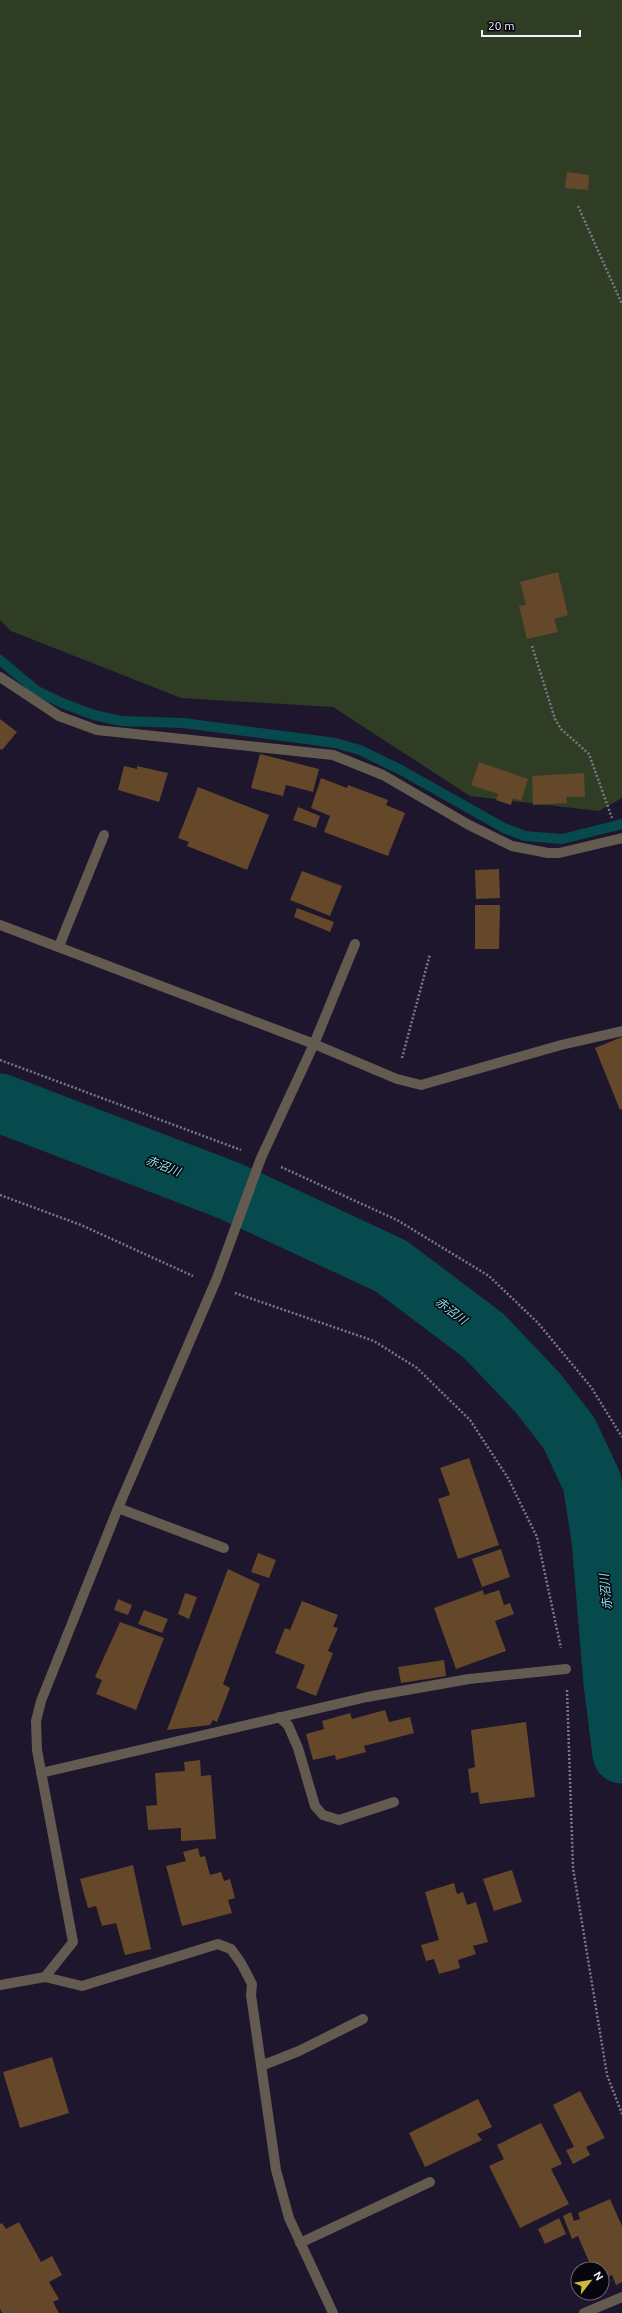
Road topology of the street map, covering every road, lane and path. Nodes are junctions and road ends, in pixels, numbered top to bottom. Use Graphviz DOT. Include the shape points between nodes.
graph roads {
  1 [pos="578,206"];
  2 [pos="622,304"];
  3 [pos="532,646"];
  4 [pos="0,678"];
  5 [pos="612,818"];
  6 [pos="104,835"];
  7 [pos="622,838"];
  8 [pos="0,925"];
  9 [pos="355,944"];
  10 [pos="58,946"];
  11 [pos="430,954"];
  12 [pos="622,1031"];
  13 [pos="314,1044"];
  14 [pos="0,1060"];
  15 [pos="397,1080"];
  16 [pos="261,1158"];
  17 [pos="0,1195"];
  18 [pos="215,1282"];
  19 [pos="622,1437"];
  20 [pos="118,1508"];
  21 [pos="224,1548"];
  22 [pos="566,1669"];
  23 [pos="279,1717"];
  24 [pos="41,1773"];
  25 [pos="394,1802"];
  26 [pos="45,1977"];
  27 [pos="0,1985"];
  28 [pos="363,2019"];
  29 [pos="261,2066"];
  30 [pos="622,2114"];
  31 [pos="430,2182"];
  32 [pos="300,2243"];
  33 [pos="622,2297"];
  34 [pos="333,2313"];
  35 [pos="584,2313"];
  1 -- 2 [label="path"];
  3 -- 5 [label="path" via="555,719 561,729 589,754"];
  4 -- 7 [label="street" via="59,716 97,730 333,755 383,775 469,825 512,846 559,853"];
  6 -- 10 [label="street"];
  8 -- 10 [label="street"];
  9 -- 13 [label="street"];
  10 -- 13 [label="street"];
  11 -- 15 [label="path"];
  12 -- 15 [label="street" via="561,1045 421,1085"];
  13 -- 15 [label="street"];
  13 -- 16 [label="street"];
  14 -- 16 [label="path"];
  16 -- 18 [label="street"];
  16 -- 19 [label="path" via="397,1220 489,1276 538,1323 592,1387"];
  17 -- 18 [label="path" via="81,1225"];
  18 -- 20 [label="street"];
  18 -- 22 [label="path" via="374,1341 417,1368 470,1420 508,1478 537,1537"];
  20 -- 21 [label="street"];
  20 -- 24 [label="street" via="41,1701 36,1721"];
  22 -- 23 [label="street" via="469,1679 367,1697"];
  22 -- 30 [label="path" via="573,1868 607,2075"];
  23 -- 24 [label="street"];
  23 -- 25 [label="street" via="288,1725 298,1748 315,1806 323,1815 339,1820"];
  24 -- 26 [label="street" via="73,1942"];
  26 -- 27 [label="street"];
  26 -- 29 [label="street" via="82,1986 218,1944 232,1950 252,1984 251,1995"];
  28 -- 29 [label="street" via="299,2051"];
  29 -- 32 [label="street" via="276,2170 289,2218"];
  31 -- 32 [label="street"];
  32 -- 34 [label="street"];
  33 -- 35 [label="street"];
}
